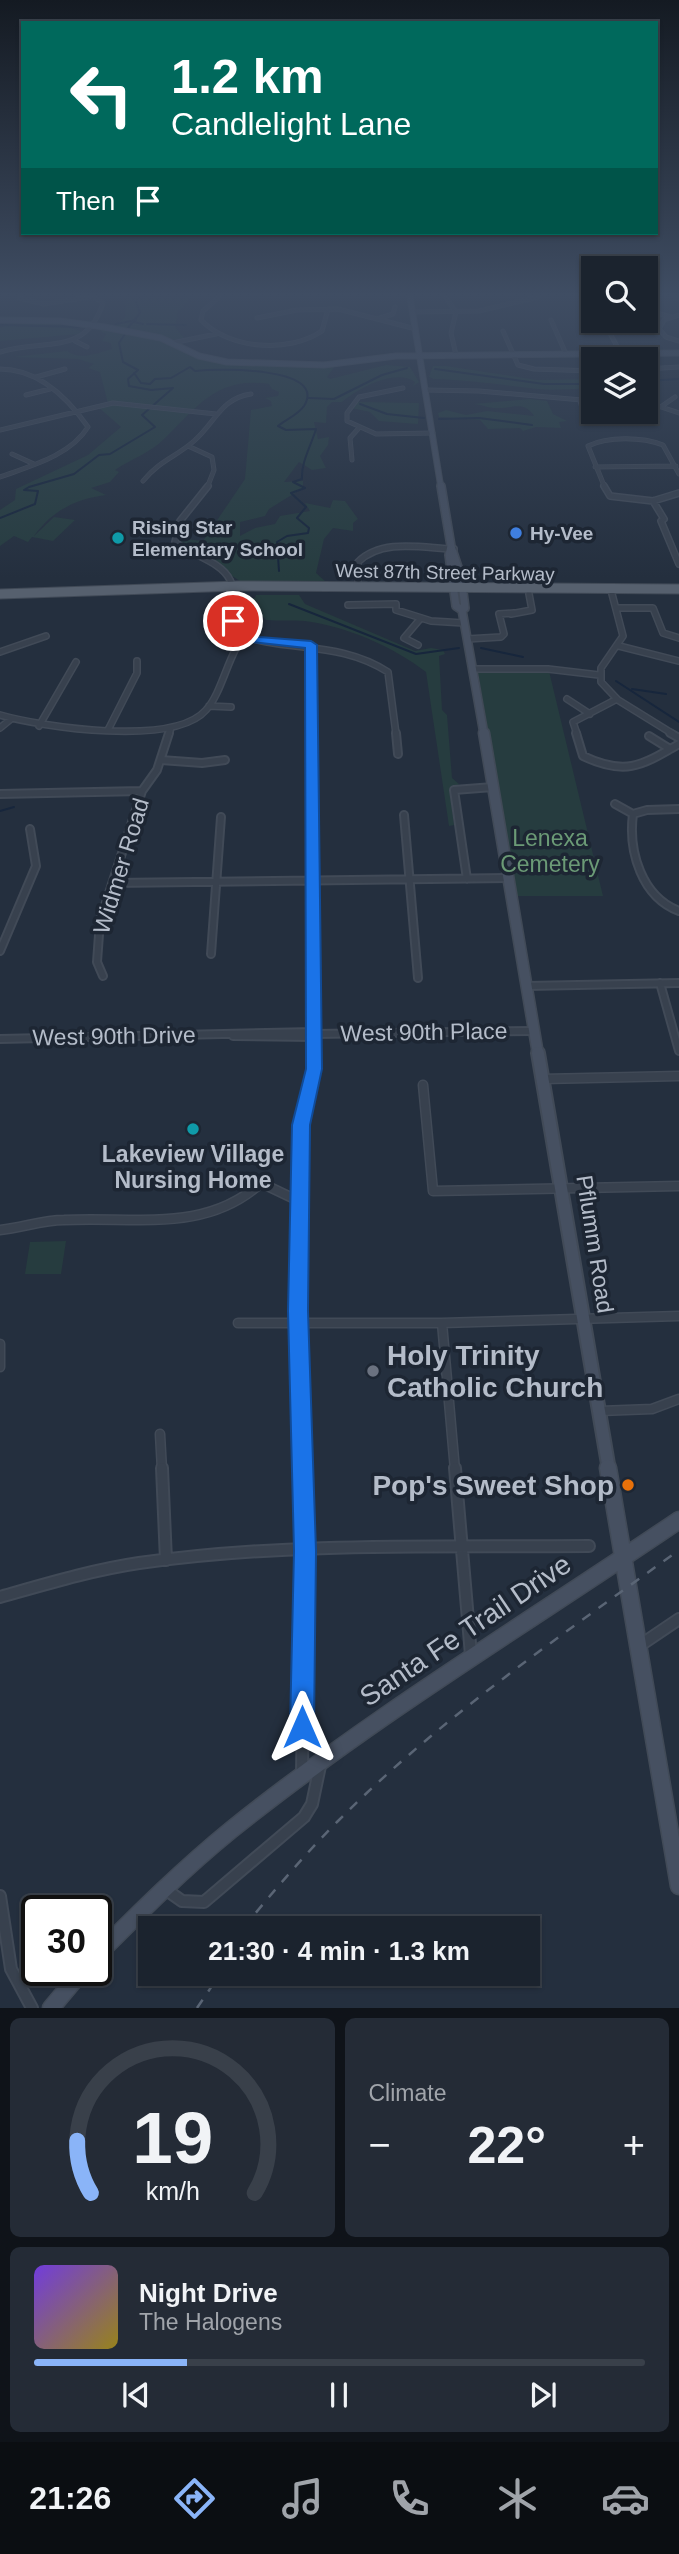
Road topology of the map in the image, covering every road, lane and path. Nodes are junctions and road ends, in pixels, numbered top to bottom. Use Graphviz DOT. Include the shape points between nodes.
graph roads {
  1 [pos="426,390"];
  2 [pos="43,391"];
  3 [pos="52,391"];
  4 [pos="383,391"];
  5 [pos="468,391"];
  6 [pos="251,394"];
  7 [pos="26,395"];
  8 [pos="678,396"];
  9 [pos="580,401"];
  10 [pos="581,404"];
  11 [pos="658,405"];
  12 [pos="662,406"];
  13 [pos="75,412"];
  14 [pos="679,413"];
  15 [pos="216,414"];
  16 [pos="358,429"];
  17 [pos="0,430"];
  18 [pos="433,433"];
  19 [pos="188,446"];
  20 [pos="12,454"];
  21 [pos="352,460"];
  22 [pos="34,464"];
  23 [pos="676,466"];
  24 [pos="595,467"];
  25 [pos="679,474"];
  26 [pos="0,477"];
  27 [pos="143,481"];
  28 [pos="679,493"];
  29 [pos="613,497"];
  30 [pos="671,497"];
  31 [pos="679,500"];
  32 [pos="653,501"];
  33 [pos="611,506"];
  34 [pos="451,548"];
  35 [pos="679,564"];
  36 [pos="358,586"];
  37 [pos="232,589"];
  38 [pos="458,590"];
  39 [pos="303,591"];
  40 [pos="679,591"];
  41 [pos="529,594"];
  42 [pos="612,594"];
  43 [pos="0,597"];
  44 [pos="348,605"];
  45 [pos="617,608"];
  46 [pos="421,618"];
  47 [pos="232,619"];
  48 [pos="225,620"];
  49 [pos="464,623"];
  50 [pos="397,634"];
  51 [pos="46,636"];
  52 [pos="246,636"];
  53 [pos="404,638"];
  54 [pos="679,638"];
  55 [pos="468,644"];
  56 [pos="311,645"];
  57 [pos="418,645"];
  58 [pos="619,646"];
  59 [pos="0,652"];
  60 [pos="137,661"];
  61 [pos="679,661"];
  62 [pos="76,662"];
  63 [pos="473,669"];
  64 [pos="599,675"];
  65 [pos="567,699"];
  66 [pos="617,699"];
  67 [pos="209,706"];
  68 [pos="231,708"];
  69 [pos="590,713"];
  70 [pos="0,715"];
  71 [pos="11,719"];
  72 [pos="39,726"];
  73 [pos="0,728"];
  74 [pos="171,728"];
  75 [pos="108,730"];
  76 [pos="649,736"];
  77 [pos="679,738"];
  78 [pos="679,744"];
  79 [pos="670,749"];
  80 [pos="398,754"];
  81 [pos="161,760"];
  82 [pos="225,760"];
  83 [pos="493,787"];
  84 [pos="142,791"];
  85 [pos="0,794"];
  86 [pos="615,804"];
  87 [pos="679,809"];
  88 [pos="633,814"];
  89 [pos="404,816"];
  90 [pos="221,817"];
  91 [pos="30,829"];
  92 [pos="508,878"];
  93 [pos="467,879"];
  94 [pos="409,880"];
  95 [pos="313,881"];
  96 [pos="216,882"];
  97 [pos="113,884"];
  98 [pos="679,911"];
  99 [pos="0,951"];
  100 [pos="211,954"];
  101 [pos="103,976"];
  102 [pos="418,978"];
  103 [pos="679,982"];
  104 [pos="660,983"];
  105 [pos="527,986"];
  106 [pos="533,1031"];
  107 [pos="314,1035"];
  108 [pos="0,1039"];
  109 [pos="679,1051"];
  110 [pos="679,1076"];
  111 [pos="543,1079"];
  112 [pos="423,1085"];
  113 [pos="679,1186"];
  114 [pos="564,1190"];
  115 [pos="301,1202"];
  116 [pos="0,1230"];
  117 [pos="679,1316"];
  118 [pos="584,1318"];
  119 [pos="238,1323"];
  120 [pos="442,1323"];
  121 [pos="299,1324"];
  122 [pos="0,1344"];
  123 [pos="0,1367"];
  124 [pos="679,1399"];
  125 [pos="600,1411"];
  126 [pos="160,1434"];
  127 [pos="679,1520"];
  128 [pos="589,1546"];
  129 [pos="463,1548"];
  130 [pos="305,1551"];
  131 [pos="625,1557"];
  132 [pos="166,1560"];
  133 [pos="0,1597"];
  134 [pos="679,1619"];
  135 [pos="638,1647"];
  136 [pos="471,1656"];
  137 [pos="320,1763"];
  138 [pos="302,1776"];
  139 [pos="673,1810"];
  140 [pos="679,1885"];
  141 [pos="164,1888"];
  142 [pos="0,1896"];
  143 [pos="112,1940"];
  144 [pos="70,1986"];
  145 [pos="32,2008"];
  146 [pos="51,2008"];
  1 -- 18 [label="main road"];
  2 -- 7 [label="street"];
  3 -- 13 [label="street"];
  4 -- 16 [label="street" via="356,399 345,418"];
  5 -- 9 [label="street"];
  6 -- 15 [label="street" via="229,401"];
  8 -- 12 [label="street"];
  9 -- 10 [label="street"];
  11 -- 12 [label="street"];
  12 -- 14 [label="street"];
  13 -- 15 [label="street" via="113,403"];
  13 -- 17 [label="street"];
  13 -- 22 [label="street" via="88,427 84,437"];
  15 -- 19 [label="street"];
  16 -- 18 [label="street"];
  16 -- 21 [label="street" via="350,438"];
  18 -- 34 [label="main road"];
  19 -- 27 [label="street" via="158,464"];
  19 -- 37 [label="street" via="212,457 214,477 176,528 175,542 224,573"];
  20 -- 22 [label="street"];
  22 -- 26 [label="street"];
  23 -- 24 [label="street"];
  23 -- 24 [label="street" via="661,443 598,441 589,444"];
  23 -- 25 [label="street"];
  24 -- 29 [label="street"];
  28 -- 30 [label="street"];
  29 -- 32 [label="street"];
  29 -- 33 [label="street"];
  30 -- 31 [label="street"];
  30 -- 32 [label="street"];
  32 -- 35 [label="street" via="656,519 662,521"];
  34 -- 36 [label="street" via="403,547 370,553 358,562"];
  34 -- 38 [label="main road, Pflumm Road"];
  36 -- 37 [label="main road, West 87th Street Parkway"];
  36 -- 38 [label="main road, West 87th Street Parkway"];
  36 -- 39 [label="main road"];
  37 -- 39 [label="main road, West 87th Street Parkway"];
  37 -- 43 [label="main road, West 87th Street Parkway"];
  37 -- 47 [label="street"];
  37 -- 48 [label="street"];
  38 -- 39 [label="main road, West 87th Street Parkway"];
  38 -- 40 [label="main road, West 87th Street Parkway"];
  38 -- 41 [label="main road, West 87th Street Parkway"];
  38 -- 49 [label="main road, Pflumm Road" via="457,608 462,610"];
  40 -- 42 [label="main road, West 87th Street Parkway"];
  41 -- 42 [label="main road, West 87th Street Parkway"];
  41 -- 55 [label="street" via="532,610 502,612 501,638"];
  42 -- 45 [label="street"];
  44 -- 46 [label="street" via="396,604 396,610"];
  45 -- 54 [label="street" via="653,608 663,633"];
  45 -- 58 [label="street" via="624,630"];
  46 -- 49 [label="street"];
  46 -- 53 [label="street"];
  47 -- 48 [label="street"];
  47 -- 52 [label="street"];
  48 -- 52 [label="street"];
  49 -- 55 [label="main road, Pflumm Road"];
  50 -- 53 [label="street"];
  51 -- 59 [label="street"];
  52 -- 56 [label="street" via="269,643"];
  52 -- 67 [label="street"];
  53 -- 57 [label="street"];
  55 -- 63 [label="main road, Pflumm Road"];
  56 -- 80 [label="street" via="335,648 381,667 390,677"];
  56 -- 95 [label="street"];
  58 -- 61 [label="street"];
  58 -- 64 [label="street"];
  60 -- 75 [label="street" via="137,673"];
  62 -- 72 [label="street"];
  63 -- 64 [label="street" via="548,669"];
  63 -- 83 [label="main road, Pflumm Road"];
  64 -- 66 [label="street" via="603,688"];
  65 -- 69 [label="street"];
  66 -- 69 [label="street"];
  66 -- 77 [label="street"];
  67 -- 68 [label="street"];
  67 -- 74 [label="street" via="200,718"];
  69 -- 79 [label="street" via="573,722 583,756 606,768 638,767"];
  70 -- 71 [label="street"];
  71 -- 72 [label="street"];
  71 -- 73 [label="street"];
  72 -- 75 [label="street"];
  74 -- 75 [label="street"];
  74 -- 81 [label="street, Widmer Road"];
  76 -- 79 [label="street"];
  78 -- 79 [label="street"];
  81 -- 82 [label="street"];
  81 -- 84 [label="street, Widmer Road"];
  83 -- 92 [label="main road, Pflumm Road"];
  83 -- 93 [label="street" via="454,790"];
  84 -- 85 [label="street"];
  84 -- 97 [label="street, Widmer Road"];
  86 -- 88 [label="street"];
  87 -- 88 [label="street"];
  88 -- 98 [label="street" via="631,827 647,887 658,902"];
  89 -- 94 [label="street"];
  90 -- 96 [label="street"];
  91 -- 99 [label="street" via="36,866"];
  92 -- 93 [label="street"];
  92 -- 105 [label="main road, Pflumm Road"];
  93 -- 94 [label="street"];
  94 -- 95 [label="street"];
  94 -- 102 [label="street"];
  95 -- 96 [label="street"];
  95 -- 107 [label="street"];
  96 -- 97 [label="street"];
  96 -- 100 [label="street"];
  97 -- 101 [label="street, Widmer Road" via="99,928 97,962"];
  103 -- 104 [label="street"];
  104 -- 105 [label="street"];
  104 -- 109 [label="street"];
  105 -- 106 [label="main road, Pflumm Road"];
  106 -- 107 [label="street, West 90th Place"];
  106 -- 111 [label="main road, Pflumm Road"];
  107 -- 108 [label="street, West 90th Drive"];
  107 -- 115 [label="street" via="313,1078 301,1125"];
  110 -- 111 [label="street"];
  111 -- 114 [label="main road, Pflumm Road"];
  112 -- 114 [label="street" via="433,1191"];
  113 -- 114 [label="street"];
  114 -- 118 [label="main road, Pflumm Road"];
  115 -- 116 [label="street" via="261,1183 238,1202 207,1216 50,1221"];
  115 -- 121 [label="street"];
  117 -- 118 [label="street"];
  118 -- 120 [label="street"];
  118 -- 125 [label="main road, Pflumm Road"];
  119 -- 121 [label="street"];
  120 -- 121 [label="street"];
  120 -- 129 [label="street"];
  121 -- 130 [label="street"];
  122 -- 123 [label="street"];
  124 -- 125 [label="street" via="652,1409"];
  125 -- 131 [label="main road, Pflumm Road"];
  126 -- 132 [label="street"];
  127 -- 131 [label="main road, Santa Fe Trail Drive"];
  128 -- 129 [label="street"];
  129 -- 130 [label="street"];
  129 -- 136 [label="street"];
  130 -- 132 [label="street"];
  130 -- 138 [label="street"];
  131 -- 135 [label="main road, Pflumm Road"];
  131 -- 136 [label="main road, Santa Fe Trail Drive"];
  132 -- 133 [label="street" via="95,1571"];
  134 -- 135 [label="street"];
  135 -- 139 [label="main road, Pflumm Road"];
  136 -- 137 [label="main road, Santa Fe Trail Drive"];
  137 -- 138 [label="main road, Santa Fe Trail Drive"];
  137 -- 141 [label="street" via="312,1804 304,1817 204,1902 189,1904"];
  138 -- 141 [label="main road, Santa Fe Trail Drive"];
  139 -- 140 [label="main road, Pflumm Road"];
  141 -- 143 [label="main road, Santa Fe Trail Drive"];
  142 -- 145 [label="street" via="8,1965 17,1989"];
  144 -- 146 [label="main road"];
}
